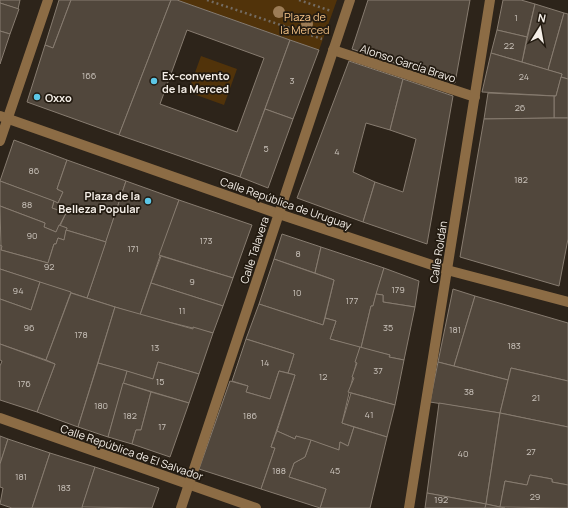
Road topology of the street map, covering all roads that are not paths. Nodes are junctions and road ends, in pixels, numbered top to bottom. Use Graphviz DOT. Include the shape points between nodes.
graph roads {
  1 [pos="48,0"];
  2 [pos="350,0"];
  3 [pos="490,0"];
  4 [pos="334,47"];
  5 [pos="474,97"];
  6 [pos="4,117"];
  7 [pos="0,141"];
  8 [pos="279,214"];
  9 [pos="447,270"];
  10 [pos="568,302"];
  11 [pos="0,418"];
  12 [pos="189,484"];
  13 [pos="181,508"];
  14 [pos="256,508"];
  15 [pos="409,508"];
  1 -- 6 [label="street"];
  2 -- 4 [label="street, Calle Talavera"];
  3 -- 5 [label="street, Calle Roldán"];
  4 -- 5 [label="street, Alonso García Bravo"];
  4 -- 8 [label="street, Calle Talavera"];
  5 -- 9 [label="street, Calle Roldán"];
  6 -- 7 [label="street"];
  6 -- 8 [label="street, Calle República de Uruguay"];
  8 -- 9 [label="street, Calle República de Uruguay"];
  8 -- 12 [label="street, Calle Talavera"];
  9 -- 10 [label="street, Calle República de Uruguay"];
  9 -- 15 [label="street, Calle Roldán"];
  11 -- 12 [label="street, Calle República de El Salvador"];
  12 -- 13 [label="street, Calle Talavera"];
  12 -- 14 [label="street, Calle República de El Salvador"];
}
